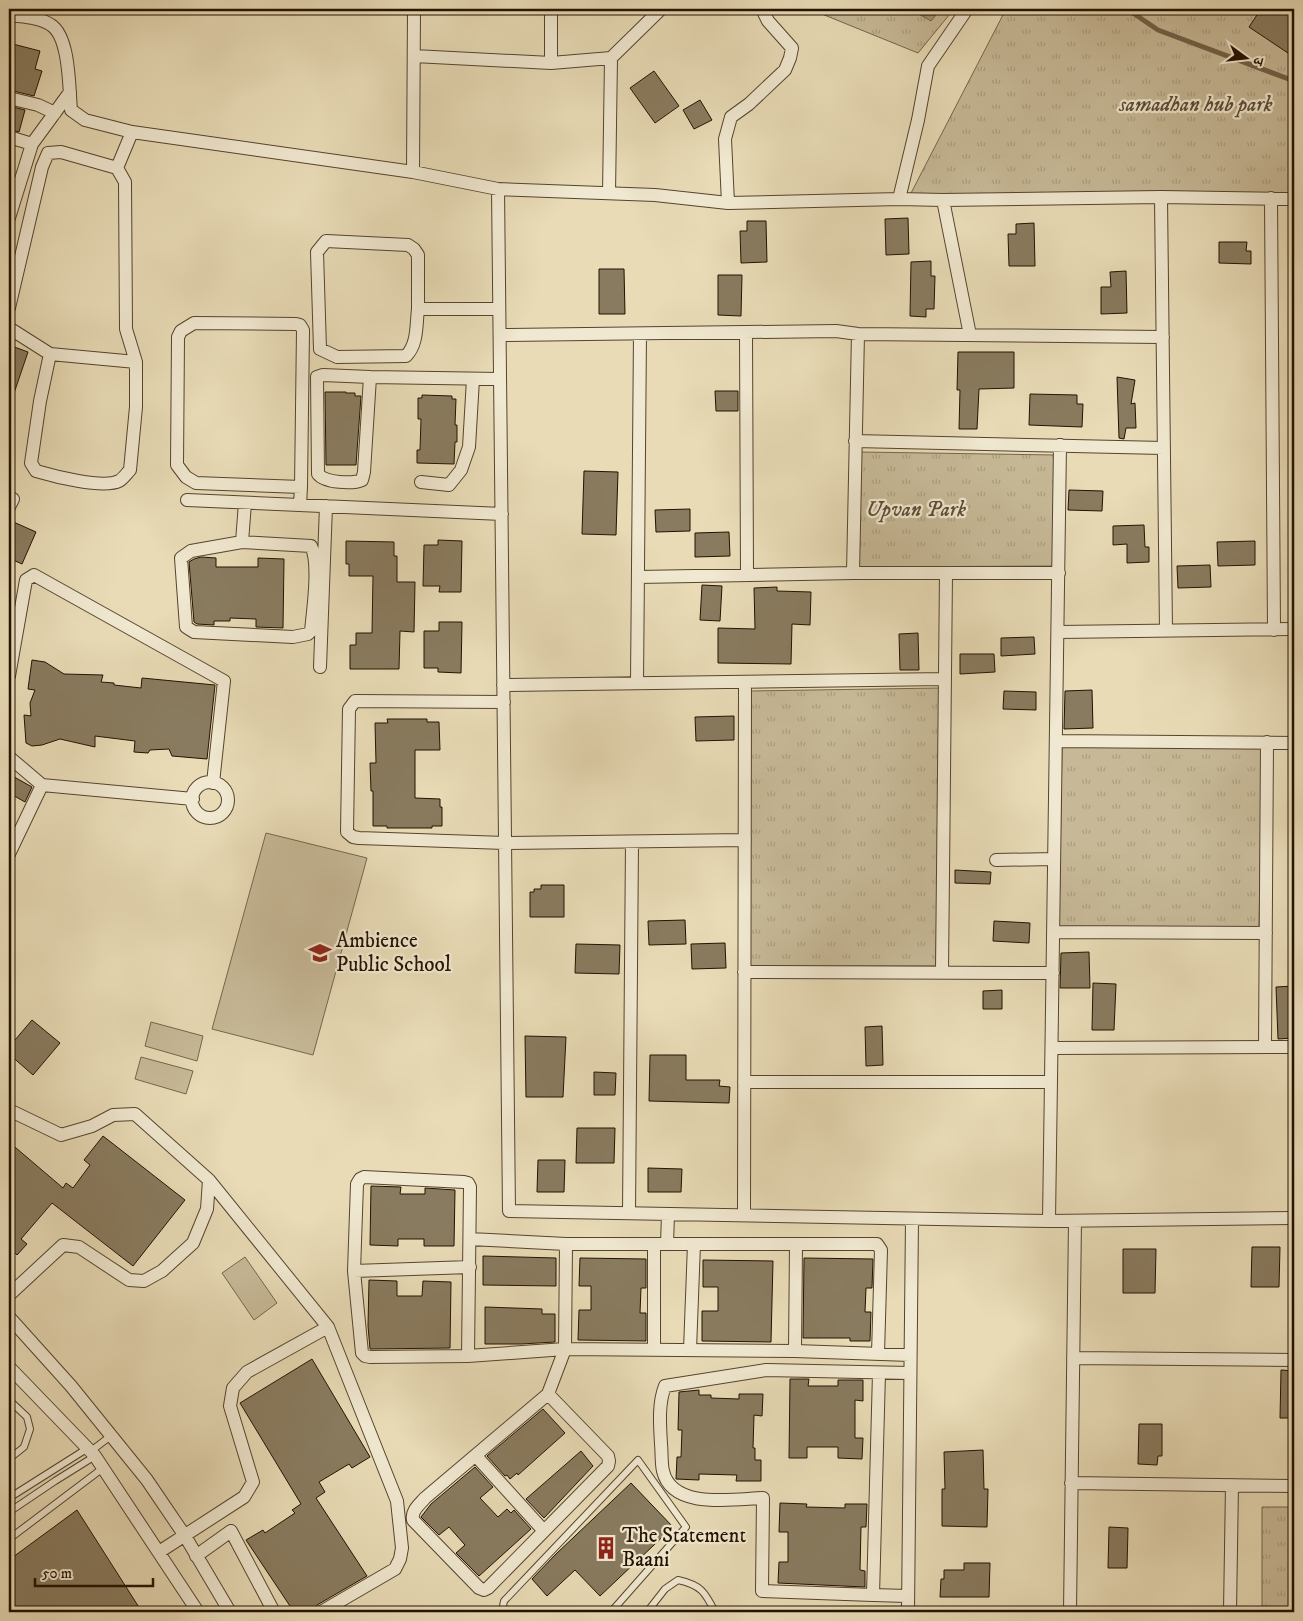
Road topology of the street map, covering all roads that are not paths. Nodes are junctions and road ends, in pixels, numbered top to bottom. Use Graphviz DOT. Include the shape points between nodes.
graph roads {
  1 [pos="414,9"];
  2 [pos="551,9"];
  3 [pos="662,9"];
  4 [pos="762,9"];
  5 [pos="967,9"];
  6 [pos="9,15"];
  7 [pos="414,56"];
  8 [pos="610,58"];
  9 [pos="551,63"];
  10 [pos="70,92"];
  11 [pos="9,98"];
  12 [pos="55,113"];
  13 [pos="132,132"];
  14 [pos="9,137"];
  15 [pos="32,144"];
  16 [pos="118,168"];
  17 [pos="413,172"];
  18 [pos="498,189"];
  19 [pos="610,194"];
  20 [pos="1161,197"];
  21 [pos="1271,198"];
  22 [pos="12,199"];
  23 [pos="899,199"];
  24 [pos="1294,199"];
  25 [pos="943,200"];
  26 [pos="728,203"];
  27 [pos="9,218"];
  28 [pos="9,308"];
  29 [pos="418,309"];
  30 [pos="499,309"];
  31 [pos="9,328"];
  32 [pos="746,333"];
  33 [pos="640,334"];
  34 [pos="858,334"];
  35 [pos="500,335"];
  36 [pos="970,335"];
  37 [pos="1163,337"];
  38 [pos="50,354"];
  39 [pos="136,362"];
  40 [pos="370,377"];
  41 [pos="473,379"];
  42 [pos="500,379"];
  43 [pos="855,441"];
  44 [pos="1060,445"];
  45 [pos="1164,448"];
  46 [pos="421,482"];
  47 [pos="301,487"];
  48 [pos="9,497"];
  49 [pos="187,500"];
  50 [pos="245,503"];
  51 [pos="300,505"];
  52 [pos="326,506"];
  53 [pos="9,507"];
  54 [pos="502,514"];
  55 [pos="242,542"];
  56 [pos="946,573"];
  57 [pos="1059,573"];
  58 [pos="853,574"];
  59 [pos="747,575"];
  60 [pos="638,577"];
  61 [pos="1274,630"];
  62 [pos="1294,630"];
  63 [pos="1166,631"];
  64 [pos="1058,632"];
  65 [pos="320,666"];
  66 [pos="9,676"];
  67 [pos="945,679"];
  68 [pos="745,682"];
  69 [pos="637,683"];
  70 [pos="503,685"];
  71 [pos="504,702"];
  72 [pos="1056,741"];
  73 [pos="1267,742"];
  74 [pos="1294,742"];
  75 [pos="9,757"];
  76 [pos="213,783"];
  77 [pos="42,785"];
  78 [pos="193,799"];
  79 [pos="745,840"];
  80 [pos="632,842"];
  81 [pos="505,843"];
  82 [pos="9,854"];
  83 [pos="1054,859"];
  84 [pos="996,860"];
  85 [pos="1053,932"];
  86 [pos="1266,933"];
  87 [pos="744,972"];
  88 [pos="942,972"];
  89 [pos="1053,972"];
  90 [pos="1265,1047"];
  91 [pos="1294,1047"];
  92 [pos="1052,1048"];
  93 [pos="744,1082"];
  94 [pos="1051,1082"];
  95 [pos="9,1110"];
  96 [pos="209,1180"];
  97 [pos="629,1213"];
  98 [pos="668,1214"];
  99 [pos="744,1215"];
  100 [pos="912,1218"];
  101 [pos="1294,1218"];
  102 [pos="1049,1221"];
  103 [pos="1075,1221"];
  104 [pos="470,1239"];
  105 [pos="566,1244"];
  106 [pos="661,1244"];
  107 [pos="694,1244"];
  108 [pos="796,1245"];
  109 [pos="470,1267"];
  110 [pos="354,1270"];
  111 [pos="9,1295"];
  112 [pos="9,1317"];
  113 [pos="328,1327"];
  114 [pos="565,1349"];
  115 [pos="654,1350"];
  116 [pos="690,1350"];
  117 [pos="795,1351"];
  118 [pos="878,1354"];
  119 [pos="910,1355"];
  120 [pos="468,1356"];
  121 [pos="1073,1358"];
  122 [pos="1294,1360"];
  123 [pos="9,1367"];
  124 [pos="879,1373"];
  125 [pos="909,1374"];
  126 [pos="548,1394"];
  127 [pos="9,1400"];
  128 [pos="112,1436"];
  129 [pos="91,1451"];
  130 [pos="476,1456"];
  131 [pos="9,1459"];
  132 [pos="103,1468"];
  133 [pos="1071,1483"];
  134 [pos="1232,1485"];
  135 [pos="1294,1486"];
  136 [pos="9,1498"];
  137 [pos="9,1512"];
  138 [pos="544,1531"];
  139 [pos="185,1536"];
  140 [pos="9,1539"];
  141 [pos="159,1552"];
  142 [pos="196,1556"];
  143 [pos="873,1595"];
  144 [pos="908,1596"];
  145 [pos="198,1612"];
  146 [pos="230,1612"];
  147 [pos="274,1612"];
  148 [pos="321,1612"];
  149 [pos="504,1612"];
  150 [pos="611,1612"];
  151 [pos="647,1612"];
  152 [pos="715,1612"];
  153 [pos="908,1612"];
  154 [pos="1070,1612"];
  155 [pos="1230,1612"];
  1 -- 7 [label="street"];
  2 -- 9 [label="street"];
  3 -- 8 [label="street"];
  4 -- 26 [label="street" via="768,21 792,48 785,70 731,117 725,139"];
  5 -- 23 [label="street" via="928,66"];
  6 -- 10 [label="street" via="39,20 56,30 66,59"];
  7 -- 9 [label="street"];
  7 -- 17 [label="street"];
  8 -- 9 [label="street"];
  8 -- 19 [label="street"];
  10 -- 12 [label="street"];
  10 -- 13 [label="street" via="71,110 85,120"];
  11 -- 12 [label="street"];
  12 -- 15 [label="street"];
  13 -- 16 [label="street"];
  13 -- 17 [label="street"];
  14 -- 15 [label="street"];
  15 -- 22 [label="street"];
  16 -- 28 [label="street" via="61,152 48,153"];
  16 -- 39 [label="street" via="125,182 126,329"];
  17 -- 18 [label="street"];
  18 -- 19 [label="street"];
  18 -- 30 [label="street"];
  19 -- 26 [label="street"];
  20 -- 21 [label="street"];
  20 -- 25 [label="street"];
  20 -- 37 [label="street"];
  21 -- 24 [label="street"];
  21 -- 61 [label="street"];
  22 -- 27 [label="street"];
  23 -- 25 [label="street"];
  23 -- 26 [label="street"];
  25 -- 36 [label="street"];
  29 -- 29 [label="street" via="415,341 406,356 337,358 329,355 320,349 317,252 326,241 408,245 418,255"];
  29 -- 30 [label="street"];
  30 -- 35 [label="street"];
  31 -- 38 [label="street"];
  32 -- 33 [label="street"];
  32 -- 34 [label="street" via="836,331"];
  32 -- 59 [label="street"];
  33 -- 35 [label="street"];
  33 -- 60 [label="street"];
  34 -- 36 [label="street"];
  34 -- 43 [label="street"];
  35 -- 42 [label="street"];
  36 -- 37 [label="street"];
  37 -- 45 [label="street"];
  38 -- 39 [label="street"];
  38 -- 39 [label="street" via="31,463 36,471 59,478 100,483 118,481 130,470"];
  40 -- 40 [label="street" via="317,377 318,474 325,480 356,483 362,480"];
  40 -- 41 [label="street"];
  41 -- 42 [label="street"];
  41 -- 46 [label="street" via="469,447 461,470 449,485"];
  42 -- 54 [label="street"];
  43 -- 44 [label="street"];
  43 -- 58 [label="street"];
  44 -- 45 [label="street"];
  44 -- 57 [label="street"];
  45 -- 63 [label="street"];
  47 -- 47 [label="street" via="303,330 300,326 194,323 181,331 178,337 176,465 196,483"];
  47 -- 51 [label="street"];
  48 -- 53 [label="street" via="13,499"];
  49 -- 50 [label="street"];
  50 -- 51 [label="street"];
  50 -- 55 [label="street"];
  51 -- 52 [label="street"];
  52 -- 54 [label="street"];
  52 -- 65 [label="street"];
  54 -- 70 [label="street"];
  55 -- 55 [label="street" via="311,546 315,566 311,630 308,634 293,637 194,632 186,627 180,558 190,551"];
  56 -- 57 [label="street"];
  56 -- 58 [label="street"];
  56 -- 67 [label="street"];
  57 -- 64 [label="street"];
  58 -- 59 [label="street"];
  59 -- 60 [label="street"];
  60 -- 69 [label="street"];
  61 -- 62 [label="street"];
  61 -- 63 [label="street"];
  63 -- 64 [label="street"];
  64 -- 72 [label="street"];
  66 -- 76 [label="street" via="26,580 34,575 224,681"];
  67 -- 68 [label="street"];
  67 -- 88 [label="street"];
  68 -- 69 [label="street"];
  68 -- 79 [label="street"];
  69 -- 70 [label="street"];
  70 -- 71 [label="street"];
  71 -- 81 [label="street"];
  71 -- 81 [label="street" via="355,701 349,709 348,832 358,838"];
  72 -- 73 [label="street"];
  72 -- 83 [label="street"];
  73 -- 74 [label="street"];
  73 -- 86 [label="street"];
  75 -- 77 [label="street"];
  76 -- 78 [label="street" via="202,785"];
  76 -- 78 [label="street" via="224,788 228,799 226,810 216,817 205,818 196,810"];
  77 -- 78 [label="street"];
  77 -- 82 [label="street"];
  79 -- 80 [label="street"];
  79 -- 87 [label="street"];
  80 -- 81 [label="street"];
  80 -- 97 [label="street"];
  81 -- 97 [label="street" via="509,1211"];
  83 -- 84 [label="street"];
  83 -- 85 [label="street"];
  85 -- 86 [label="street"];
  85 -- 89 [label="street"];
  86 -- 90 [label="street"];
  87 -- 88 [label="street"];
  87 -- 93 [label="street"];
  88 -- 89 [label="street"];
  89 -- 92 [label="street"];
  90 -- 91 [label="street"];
  90 -- 92 [label="street"];
  92 -- 94 [label="street"];
  93 -- 94 [label="street"];
  93 -- 99 [label="street"];
  94 -- 102 [label="street"];
  95 -- 96 [label="street" via="61,1135 92,1126 113,1115 135,1114"];
  96 -- 111 [label="street" via="207,1209 193,1243 162,1271 144,1281 129,1280 79,1247 63,1245"];
  96 -- 113 [label="street"];
  97 -- 98 [label="street"];
  98 -- 99 [label="street"];
  98 -- 106 [label="street"];
  99 -- 100 [label="street"];
  100 -- 102 [label="street"];
  100 -- 119 [label="street"];
  101 -- 103 [label="street"];
  102 -- 103 [label="street"];
  103 -- 121 [label="street"];
  104 -- 105 [label="street"];
  104 -- 109 [label="street"];
  104 -- 110 [label="street" via="468,1183 364,1177 357,1184"];
  105 -- 106 [label="street"];
  105 -- 114 [label="street"];
  106 -- 107 [label="street"];
  106 -- 115 [label="street"];
  107 -- 108 [label="street"];
  107 -- 116 [label="street"];
  108 -- 117 [label="street"];
  108 -- 118 [label="street" via="880,1246"];
  109 -- 110 [label="street"];
  109 -- 120 [label="street"];
  110 -- 120 [label="street" via="365,1356"];
  112 -- 128 [label="street"];
  113 -- 139 [label="street" via="247,1372 233,1388 230,1406 253,1482 244,1497"];
  113 -- 148 [label="street" via="397,1501 402,1548 395,1568"];
  114 -- 115 [label="street"];
  114 -- 120 [label="street"];
  114 -- 126 [label="street"];
  115 -- 116 [label="street"];
  116 -- 117 [label="street"];
  117 -- 118 [label="street"];
  118 -- 119 [label="street"];
  119 -- 125 [label="street"];
  121 -- 122 [label="street"];
  121 -- 133 [label="street"];
  123 -- 129 [label="street"];
  124 -- 125 [label="street"];
  124 -- 143 [label="street"];
  124 -- 143 [label="street" via="766,1370 664,1386 660,1431 663,1472 674,1490 696,1499 762,1498 762,1591"];
  125 -- 144 [label="street"];
  126 -- 130 [label="street"];
  126 -- 138 [label="street" via="608,1456 609,1461 608,1466"];
  127 -- 131 [label="lane" via="27,1417 30,1430 24,1447"];
  128 -- 129 [label="lane"];
  128 -- 139 [label="street"];
  129 -- 132 [label="street"];
  129 -- 136 [label="lane"];
  129 -- 137 [label="lane"];
  130 -- 138 [label="street"];
  130 -- 138 [label="street" via="425,1498 413,1511 413,1520 484,1590"];
  132 -- 140 [label="lane"];
  132 -- 141 [label="street"];
  133 -- 134 [label="street"];
  133 -- 154 [label="street"];
  134 -- 135 [label="street"];
  134 -- 155 [label="street"];
  139 -- 141 [label="street"];
  139 -- 142 [label="street"];
  141 -- 145 [label="street"];
  142 -- 146 [label="street"];
  142 -- 147 [label="street" via="231,1531"];
  143 -- 144 [label="street"];
  144 -- 153 [label="street"];
  149 -- 150 [label="lane" via="504,1601 638,1460 686,1527"];
  151 -- 152 [label="lane" via="665,1589 678,1580 691,1583 704,1592"];
}
